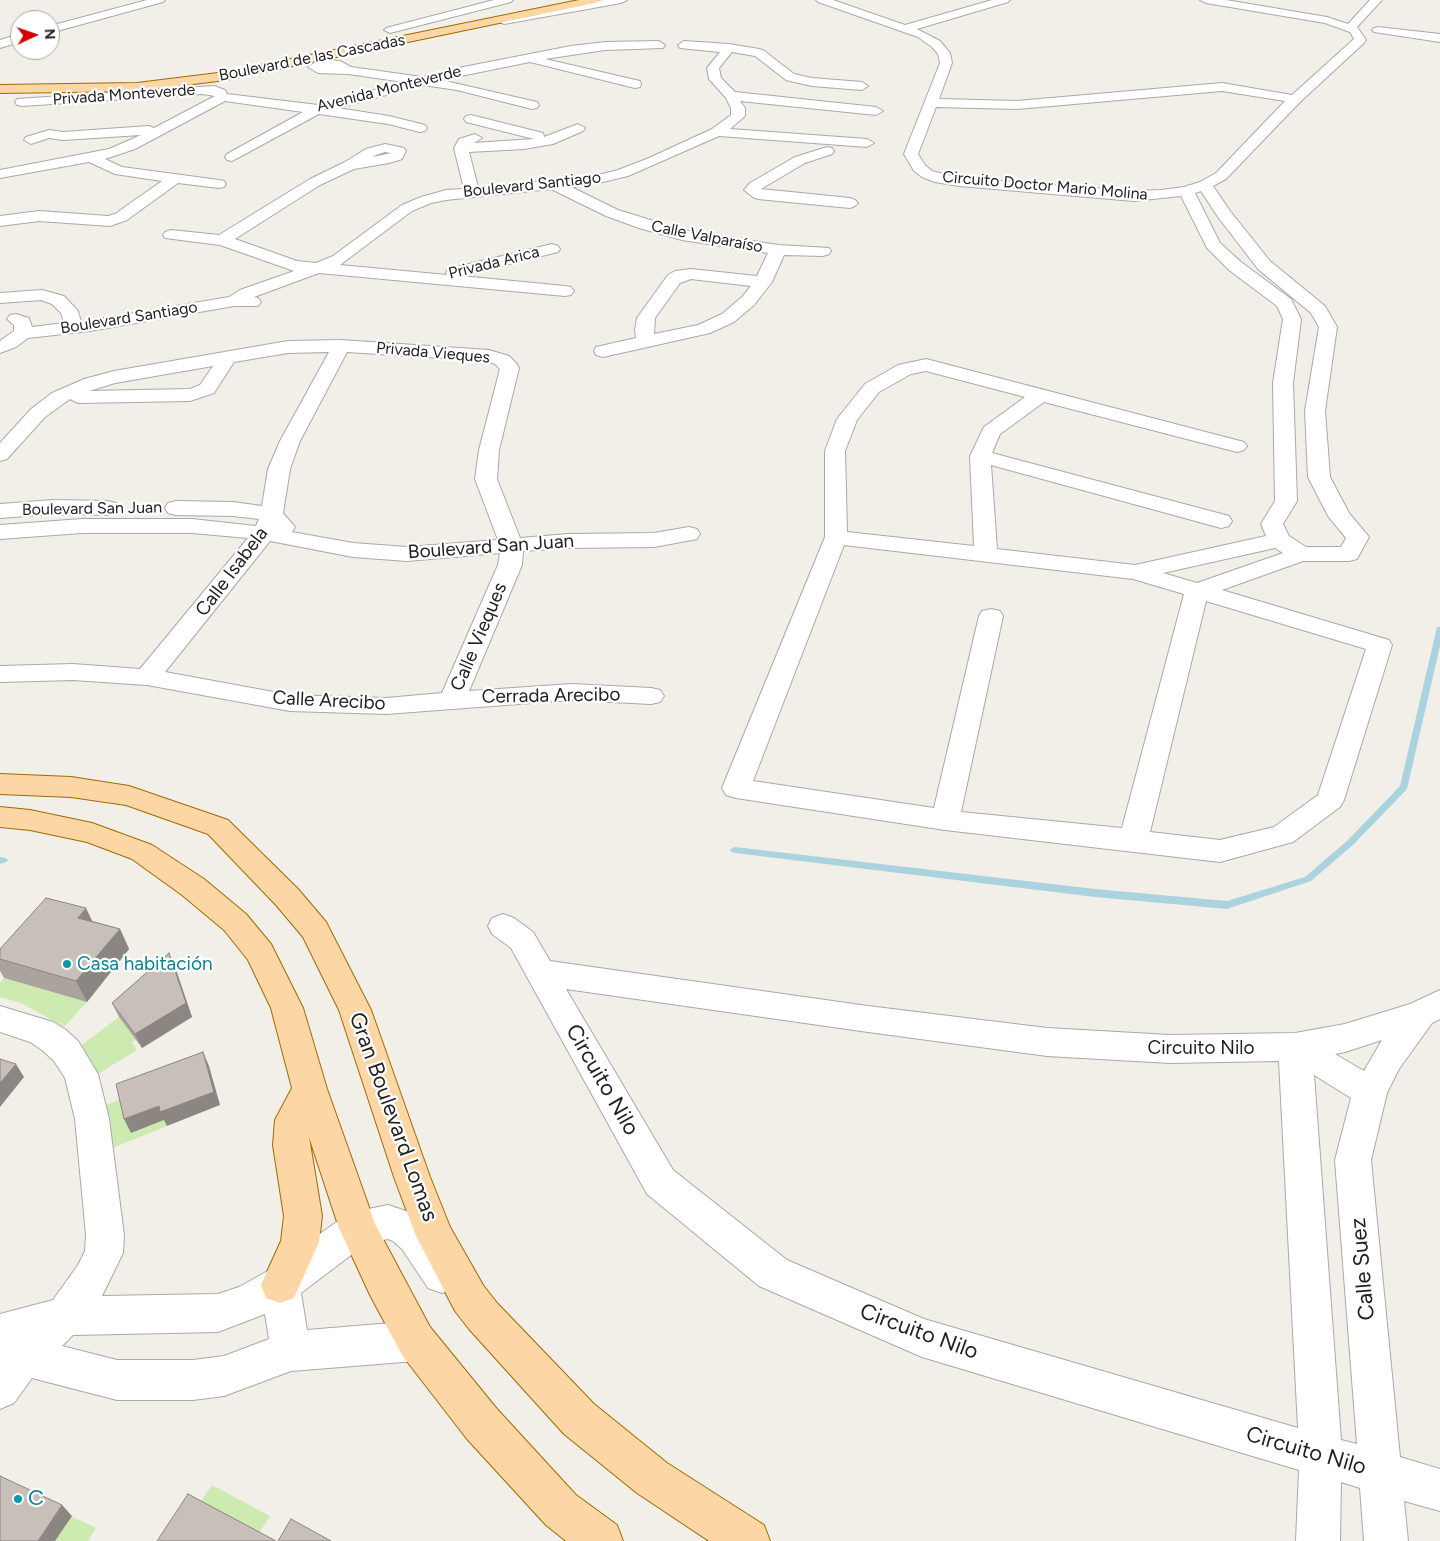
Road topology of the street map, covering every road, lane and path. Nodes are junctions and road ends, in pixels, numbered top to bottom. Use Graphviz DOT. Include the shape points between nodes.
graph roads {
  1 [pos="159,0"];
  2 [pos="506,0"];
  3 [pos="595,0"];
  4 [pos="621,0"];
  5 [pos="822,0"];
  6 [pos="1004,0"];
  7 [pos="1206,0"];
  8 [pos="1376,0"];
  9 [pos="527,2"];
  10 [pos="60,27"];
  11 [pos="1350,28"];
  12 [pos="456,29"];
  13 [pos="905,29"];
  14 [pos="390,30"];
  15 [pos="1378,30"];
  16 [pos="1440,38"];
  17 [pos="684,45"];
  18 [pos="659,46"];
  19 [pos="729,48"];
  20 [pos="524,58"];
  21 [pos="348,70"];
  22 [pos="0,81"];
  23 [pos="422,82"];
  24 [pos="635,84"];
  25 [pos="0,89"];
  26 [pos="730,96"];
  27 [pos="223,97"];
  28 [pos="1295,99"];
  29 [pos="22,102"];
  30 [pos="930,103"];
  31 [pos="532,105"];
  32 [pos="852,108"];
  33 [pos="316,110"];
  34 [pos="876,111"];
  35 [pos="471,119"];
  36 [pos="503,127"];
  37 [pos="420,128"];
  38 [pos="578,128"];
  39 [pos="161,129"];
  40 [pos="717,132"];
  41 [pos="62,136"];
  42 [pos="553,140"];
  43 [pos="867,143"];
  44 [pos="830,146"];
  45 [pos="461,148"];
  46 [pos="91,157"];
  47 [pos="232,157"];
  48 [pos="350,165"];
  49 [pos="821,167"];
  50 [pos="0,174"];
  51 [pos="174,179"];
  52 [pos="815,183"];
  53 [pos="218,184"];
  54 [pos="554,184"];
  55 [pos="1205,185"];
  56 [pos="472,192"];
  57 [pos="1186,192"];
  58 [pos="809,199"];
  59 [pos="850,203"];
  60 [pos="1196,212"];
  61 [pos="1224,214"];
  62 [pos="0,221"];
  63 [pos="171,235"];
  64 [pos="222,240"];
  65 [pos="778,250"];
  66 [pos="823,251"];
  67 [pos="337,265"];
  68 [pos="316,269"];
  69 [pos="435,278"];
  70 [pos="763,282"];
  71 [pos="526,286"];
  72 [pos="566,291"];
  73 [pos="0,298"];
  74 [pos="234,301"];
  75 [pos="0,315"];
  76 [pos="74,328"];
  77 [pos="23,332"];
  78 [pos="646,342"];
  79 [pos="341,346"];
  80 [pos="0,347"];
  81 [pos="604,351"];
  82 [pos="228,357"];
  83 [pos="1283,383"];
  84 [pos="1319,389"];
  85 [pos="1040,395"];
  86 [pos="59,397"];
  87 [pos="1237,446"];
  88 [pos="0,455"];
  89 [pos="980,456"];
  90 [pos="0,511"];
  91 [pos="1221,521"];
  92 [pos="268,523"];
  93 [pos="0,532"];
  94 [pos="689,534"];
  95 [pos="836,537"];
  96 [pos="1279,540"];
  97 [pos="512,546"];
  98 [pos="986,554"];
  99 [pos="1301,554"];
  100 [pos="1135,572"];
  101 [pos="1197,591"];
  102 [pos="991,616"];
  103 [pos="0,674"];
  104 [pos="147,677"];
  105 [pos="651,696"];
  106 [pos="452,700"];
  107 [pos="0,784"];
  108 [pos="0,817"];
  109 [pos="945,820"];
  110 [pos="1133,840"];
  111 [pos="503,926"];
  112 [pos="539,972"];
  113 [pos="1430,1009"];
  114 [pos="0,1020"];
  115 [pos="1295,1047"];
  116 [pos="310,1089"];
  117 [pos="1370,1092"];
  118 [pos="358,1228"];
  119 [pos="280,1285"];
  120 [pos="469,1298"];
  121 [pos="65,1316"];
  122 [pos="8,1340"];
  123 [pos="416,1341"];
  124 [pos="291,1351"];
  125 [pos="0,1389"];
  126 [pos="1321,1455"];
  127 [pos="1380,1472"];
  128 [pos="1440,1490"];
  129 [pos="601,1541"];
  130 [pos="748,1541"];
  131 [pos="1318,1541"];
  132 [pos="1386,1541"];
  1 -- 10 [label="street"];
  2 -- 14 [label="street, Boulevard de las Cascadas"];
  3 -- 12 [label="main road"];
  4 -- 12 [label="street, Boulevard de las Cascadas"];
  5 -- 13 [label="street, Circuito Doctor Mario Molina"];
  6 -- 13 [label="street"];
  7 -- 11 [label="street" via="1319,18"];
  8 -- 11 [label="street"];
  9 -- 14 [label="main road"];
  11 -- 28 [label="street, Circuito Doctor Mario Molina" via="1358,34 1359,43"];
  12 -- 25 [label="main road, Boulevard de las Cascadas" via="274,68 173,84 99,89"];
  13 -- 30 [label="street, Circuito Doctor Mario Molina" via="936,44 946,58"];
  14 -- 22 [label="main road, Boulevard de las Cascadas" via="149,76"];
  15 -- 16 [label="street"];
  17 -- 19 [label="street"];
  18 -- 20 [label="street, Avenida Monteverde" via="596,47"];
  19 -- 26 [label="street" via="713,68 715,79"];
  19 -- 32 [label="street" via="759,53 790,77 812,82 865,82"];
  20 -- 23 [label="street, Avenida Monteverde"];
  20 -- 24 [label="street"];
  21 -- 23 [label="street"];
  23 -- 31 [label="street" via="457,86"];
  23 -- 33 [label="street, Avenida Monteverde"];
  26 -- 32 [label="street"];
  26 -- 40 [label="street, Boulevard Santiago" via="738,108 738,116"];
  27 -- 29 [label="street, Privada Monteverde" via="214,90 202,90"];
  27 -- 33 [label="street, Avenida Monteverde"];
  27 -- 39 [label="street"];
  28 -- 30 [label="street" via="1222,87 1017,105"];
  28 -- 55 [label="street, Circuito Doctor Mario Molina" via="1221,176"];
  30 -- 57 [label="street, Circuito Doctor Mario Molina" via="911,154 918,168 940,179 1126,196"];
  32 -- 34 [label="street"];
  33 -- 37 [label="street" via="389,120"];
  33 -- 47 [label="street"];
  35 -- 36 [label="street"];
  36 -- 42 [label="street"];
  36 -- 45 [label="street" via="464,142"];
  38 -- 42 [label="street"];
  39 -- 41 [label="street"];
  39 -- 46 [label="street" via="113,153"];
  40 -- 44 [label="street"];
  40 -- 54 [label="street, Boulevard Santiago" via="622,173 590,181"];
  42 -- 45 [label="street"];
  43 -- 44 [label="street"];
  44 -- 49 [label="street"];
  44 -- 58 [label="street" via="800,160 752,190 758,194"];
  45 -- 56 [label="street"];
  46 -- 50 [label="street"];
  46 -- 51 [label="street" via="111,168"];
  48 -- 64 [label="street" via="315,182"];
  51 -- 53 [label="street"];
  51 -- 62 [label="street" via="110,221 39,216"];
  52 -- 58 [label="street"];
  54 -- 56 [label="street, Boulevard Santiago"];
  54 -- 65 [label="street, Calle Valparaíso" via="612,213 645,225 682,235"];
  55 -- 57 [label="street, Circuito Doctor Mario Molina"];
  55 -- 61 [label="street"];
  56 -- 67 [label="street, Boulevard Santiago" via="432,198 407,208"];
  57 -- 60 [label="street"];
  58 -- 59 [label="street"];
  60 -- 61 [label="street"];
  60 -- 83 [label="street" via="1213,245 1235,266 1285,303 1292,319"];
  61 -- 84 [label="street" via="1264,264 1319,310 1328,327"];
  63 -- 64 [label="street, Privada Arica"];
  64 -- 68 [label="street, Privada Arica" via="295,266"];
  65 -- 66 [label="street, Calle Valparaíso"];
  65 -- 70 [label="street"];
  67 -- 68 [label="street, Privada Arica"];
  67 -- 69 [label="street, Privada Arica"];
  67 -- 74 [label="street, Boulevard Santiago" via="308,287 283,297 258,302"];
  68 -- 74 [label="street, Boulevard Santiago" via="260,288"];
  69 -- 71 [label="street, Privada Arica"];
  69 -- 71 [label="street, Privada Arica" via="556,244"];
  70 -- 78 [label="street" via="728,318 704,329"];
  70 -- 78 [label="street" via="681,275 674,279 646,318"];
  71 -- 72 [label="street, Privada Arica"];
  73 -- 76 [label="street" via="42,295 58,300 69,311"];
  74 -- 76 [label="street, Boulevard Santiago"];
  75 -- 77 [label="street" via="23,322"];
  76 -- 77 [label="street, Boulevard Santiago"];
  77 -- 80 [label="street"];
  78 -- 81 [label="street"];
  79 -- 82 [label="street, Privada Vieques" via="288,347"];
  79 -- 92 [label="street, Calle Isabela" via="290,441 279,470"];
  79 -- 97 [label="street, Privada Vieques" via="489,356 502,360 510,368 489,450 486,479"];
  82 -- 86 [label="street, Privada Vieques" via="114,377"];
  82 -- 86 [label="street" via="207,389 199,393"];
  83 -- 84 [label="street"];
  83 -- 96 [label="street" via="1286,501 1272,524"];
  84 -- 99 [label="street" via="1315,411 1319,477 1339,516 1358,538 1349,554"];
  85 -- 87 [label="street"];
  85 -- 89 [label="street" via="991,431"];
  85 -- 95 [label="street" via="926,365 905,369 872,388 847,418 835,452"];
  86 -- 88 [label="street, Privada Vieques" via="38,413"];
  89 -- 91 [label="street"];
  89 -- 98 [label="street"];
  90 -- 92 [label="street, Boulevard San Juan" via="53,507 233,509"];
  92 -- 93 [label="street, Boulevard San Juan" via="82,526"];
  92 -- 97 [label="street, Boulevard San Juan" via="294,537 353,550 406,554"];
  92 -- 104 [label="street, Calle Isabela"];
  94 -- 97 [label="street, Boulevard San Juan" via="654,540"];
  95 -- 98 [label="street"];
  95 -- 109 [label="street" via="736,788"];
  96 -- 99 [label="street"];
  96 -- 100 [label="street"];
  97 -- 106 [label="street, Calle Vieques" via="510,564"];
  98 -- 100 [label="street"];
  99 -- 101 [label="street"];
  100 -- 101 [label="street"];
  101 -- 110 [label="street"];
  101 -- 110 [label="street" via="1380,646 1330,800 1283,835 1220,851"];
  102 -- 109 [label="street"];
  103 -- 104 [label="street, Calle Arecibo" via="73,672"];
  104 -- 106 [label="street, Calle Arecibo" via="290,703 386,706"];
  105 -- 106 [label="street, Cerrada Arecibo" via="572,692"];
  107 -- 120 [label="main road, Gran Boulevard Lomas" via="71,787 129,796 218,827 287,897 315,930 355,1010 418,1194 435,1236"];
  108 -- 116 [label="main road" via="92,833 142,852 193,887 234,922 260,953 287,1008"];
  109 -- 110 [label="street"];
  111 -- 112 [label="street, Circuito Nilo" via="522,940"];
  112 -- 115 [label="street, Circuito Nilo" via="1047,1042 1170,1049"];
  112 -- 126 [label="street, Circuito Nilo" via="660,1182 774,1273 922,1338"];
  113 -- 115 [label="street, Circuito Nilo" via="1346,1038"];
  113 -- 117 [label="street, Calle Suez" via="1387,1058"];
  114 -- 121 [label="street" via="41,1032 54,1040 66,1051 81,1074 87,1094 105,1235 104,1253 92,1278"];
  115 -- 117 [label="street"];
  115 -- 126 [label="street"];
  116 -- 118 [label="main road"];
  116 -- 119 [label="main road" via="292,1120 291,1145 303,1216 300,1242"];
  117 -- 127 [label="street, Calle Suez" via="1353,1160"];
  118 -- 119 [label="street"];
  118 -- 120 [label="street" via="388,1222 405,1227 444,1278"];
  118 -- 123 [label="main road"];
  119 -- 121 [label="street" via="249,1302 218,1313"];
  119 -- 124 [label="street"];
  120 -- 130 [label="main road, Gran Boulevard Lomas" via="578,1419 652,1478"];
  121 -- 122 [label="street"];
  122 -- 124 [label="street" via="117,1380 193,1380 224,1376"];
  122 -- 125 [label="street"];
  123 -- 124 [label="street"];
  123 -- 129 [label="main road" via="489,1431 561,1510"];
  126 -- 127 [label="street, Circuito Nilo"];
  126 -- 131 [label="street"];
  127 -- 128 [label="street, Circuito Nilo"];
  127 -- 132 [label="street, Calle Suez"];
}
